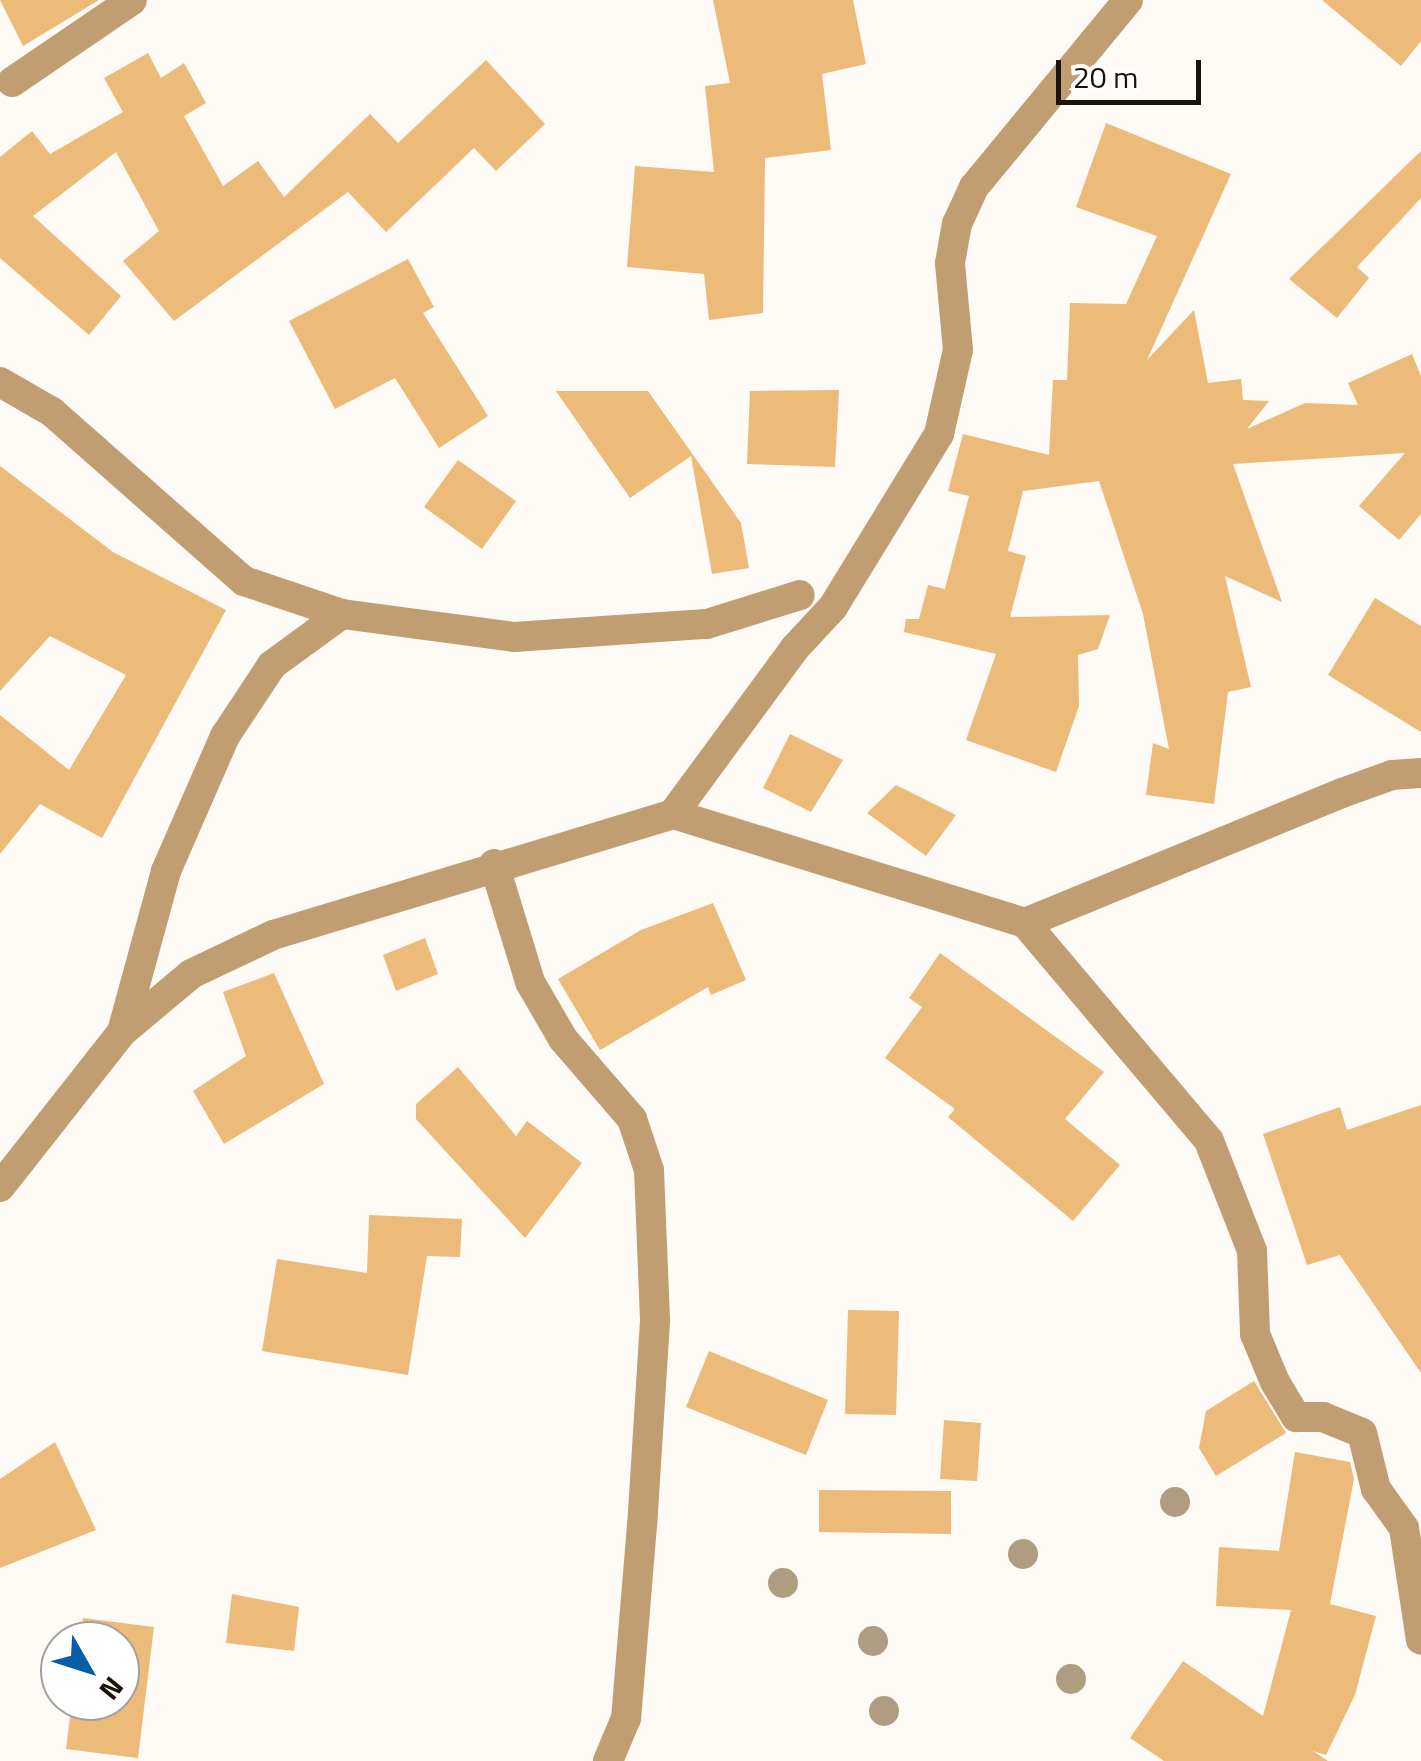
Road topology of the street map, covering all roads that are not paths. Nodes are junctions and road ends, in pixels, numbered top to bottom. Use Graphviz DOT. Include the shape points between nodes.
graph roads {
  1 [pos="132,0"];
  2 [pos="1128,0"];
  3 [pos="1100,13"];
  4 [pos="12,82"];
  5 [pos="0,382"];
  6 [pos="800,595"];
  7 [pos="342,614"];
  8 [pos="1421,774"];
  9 [pos="673,814"];
  10 [pos="494,864"];
  11 [pos="1025,923"];
  12 [pos="122,1032"];
  13 [pos="0,1187"];
  14 [pos="1421,1640"];
  15 [pos="608,1761"];
  1 -- 4 [label="street"];
  2 -- 3 [label="street"];
  3 -- 9 [label="street" via="974,187 957,224 950,263 958,350 939,434 833,607 794,649"];
  5 -- 7 [label="street" via="52,412 244,582"];
  6 -- 7 [label="street" via="707,624 514,638"];
  7 -- 12 [label="street" via="272,665 224,736 166,870"];
  8 -- 11 [label="street" via="1392,775 1342,793"];
  9 -- 10 [label="street"];
  9 -- 11 [label="street"];
  10 -- 12 [label="street" via="273,935 192,974"];
  10 -- 15 [label="street" via="530,982 563,1039 632,1120 649,1170 654,1320 642,1525 626,1718"];
  11 -- 14 [label="street" via="1209,1141 1252,1251 1255,1334 1275,1382 1296,1417 1323,1417 1362,1434 1376,1488 1404,1528"];
  12 -- 13 [label="street"];
}
